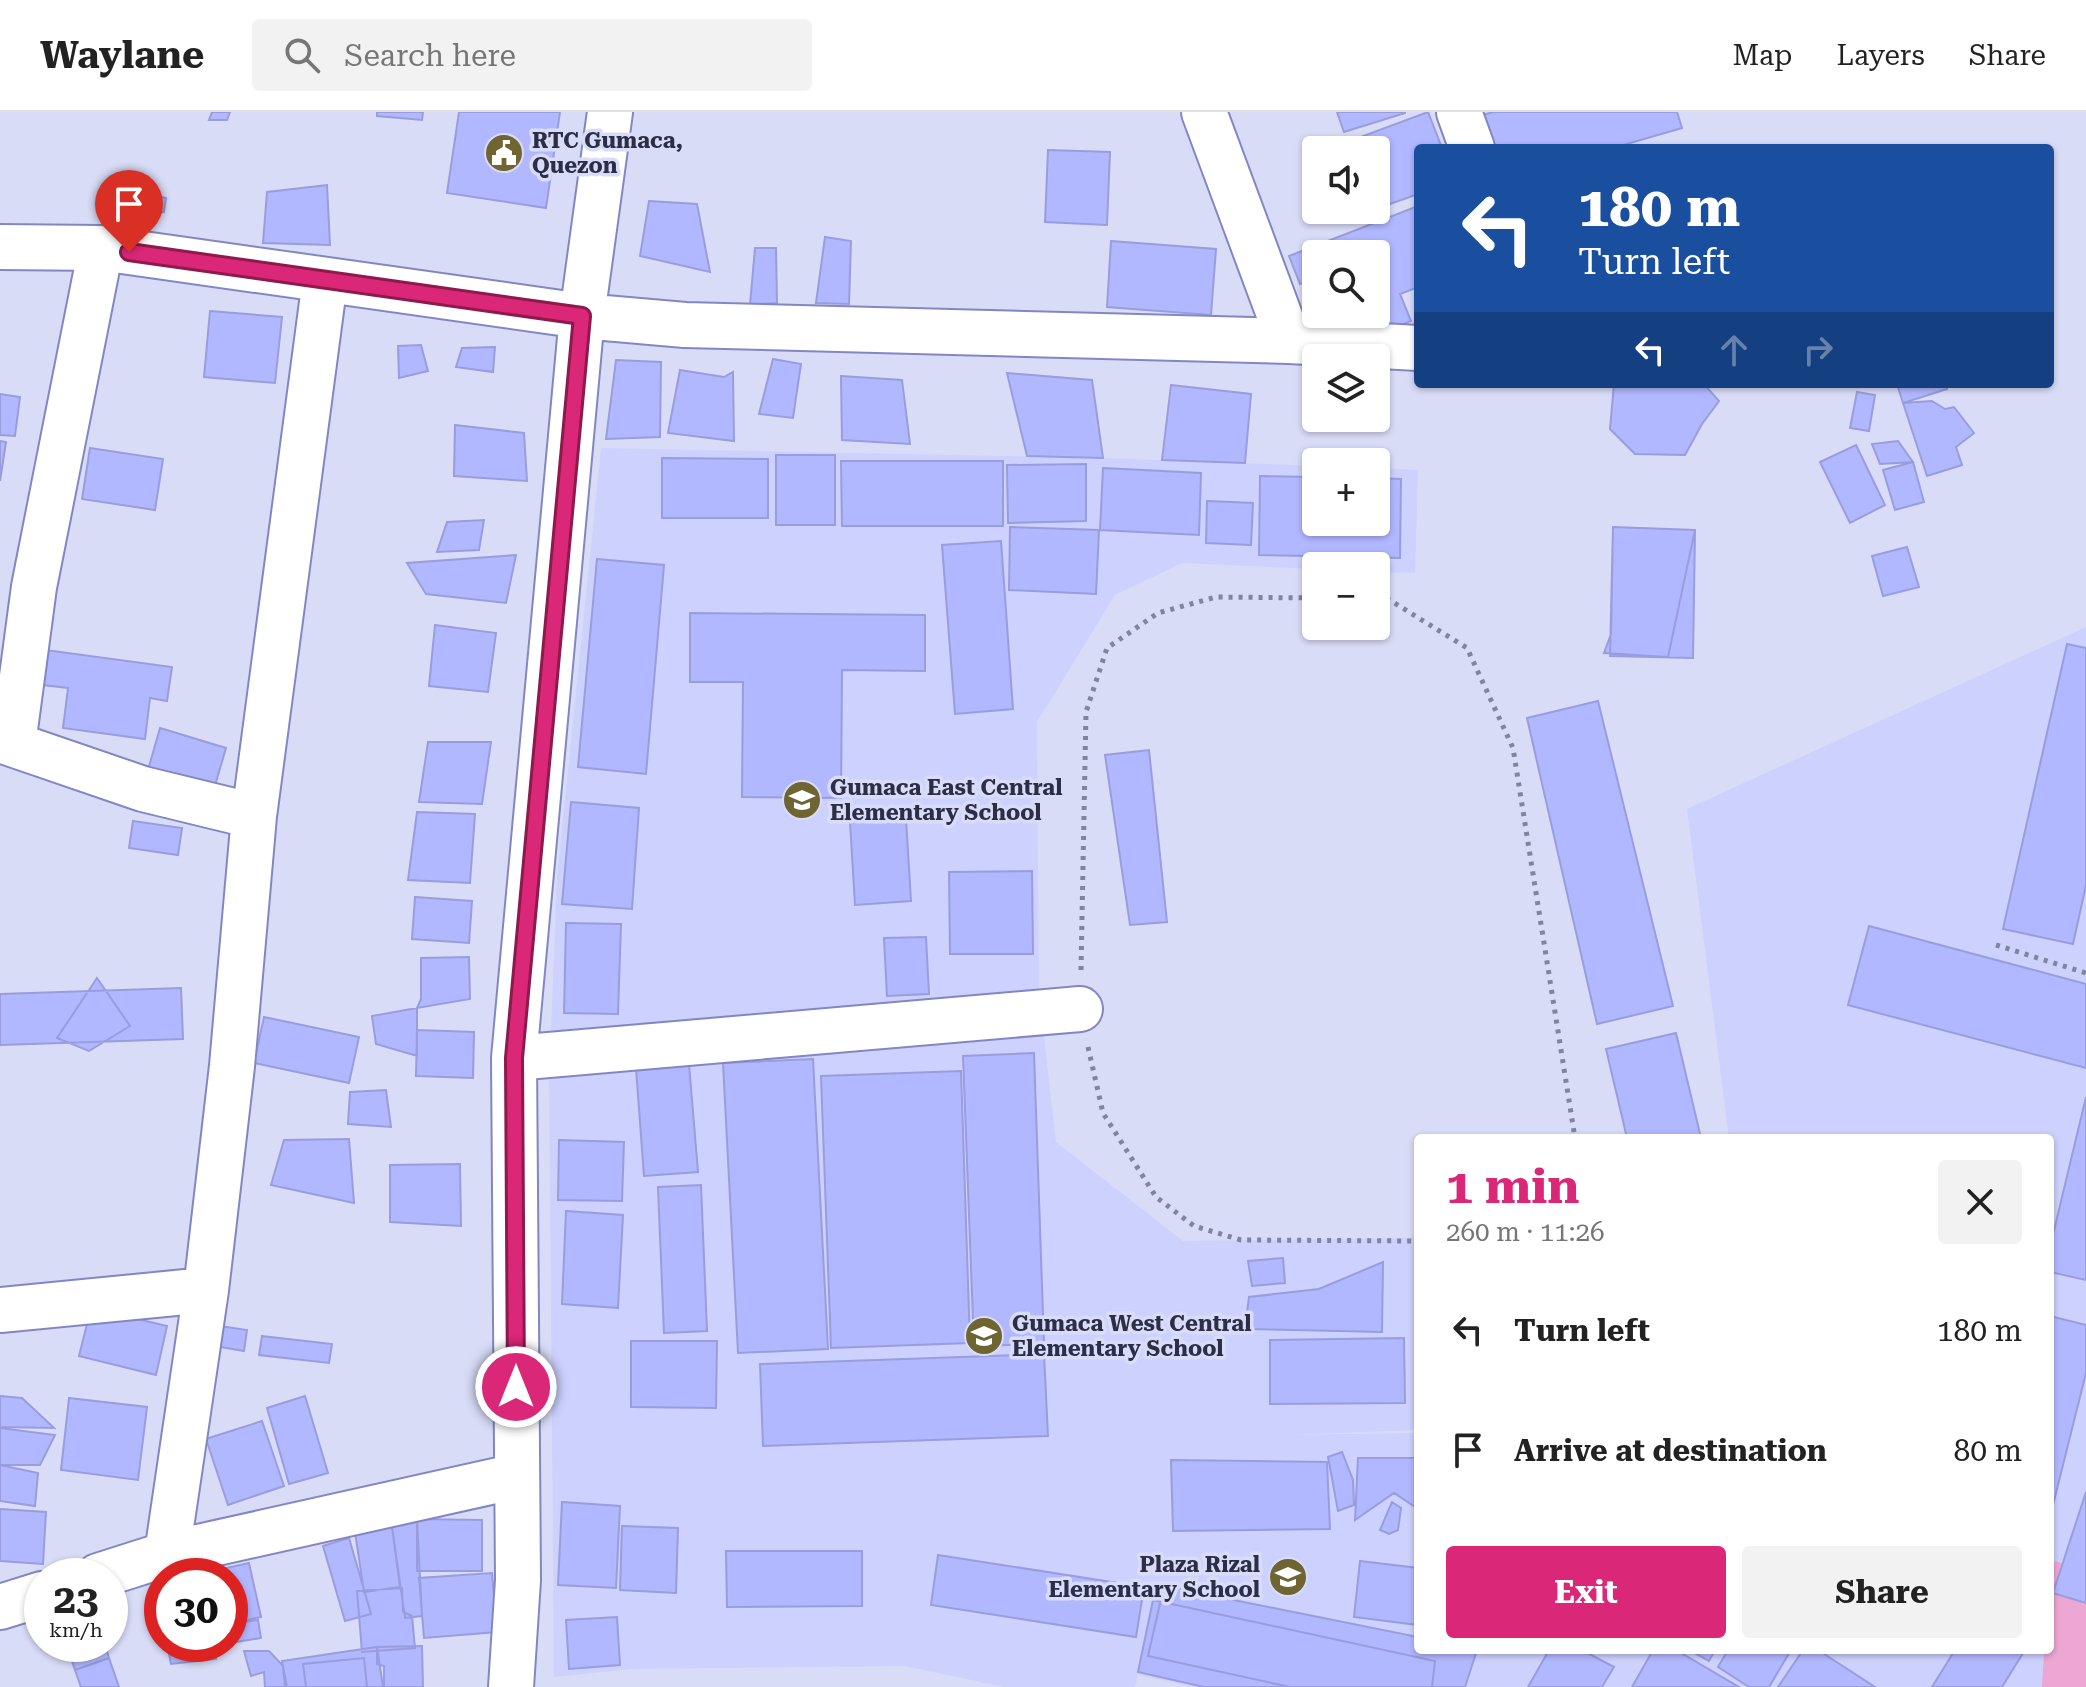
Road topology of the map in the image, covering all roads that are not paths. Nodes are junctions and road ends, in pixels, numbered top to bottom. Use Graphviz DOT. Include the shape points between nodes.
graph roads {
  1 [pos="610,112"];
  2 [pos="1204,112"];
  3 [pos="1459,112"];
  4 [pos="1471,144"];
  5 [pos="0,247"];
  6 [pos="101,248"];
  7 [pos="325,280"];
  8 [pos="582,316"];
  9 [pos="1289,341"];
  10 [pos="1414,348"];
  11 [pos="7,742"];
  12 [pos="254,816"];
  13 [pos="1080,1009"];
  14 [pos="514,1058"];
  15 [pos="206,1290"];
  16 [pos="0,1310"];
  17 [pos="517,1476"];
  18 [pos="167,1554"];
  19 [pos="128,1566"];
  20 [pos="24,1600"];
  21 [pos="0,1607"];
  22 [pos="511,1687"];
  1 -- 8 [label="street"];
  2 -- 9 [label="street"];
  3 -- 4 [label="street"];
  5 -- 6 [label="street"];
  6 -- 7 [label="street"];
  6 -- 11 [label="street"];
  7 -- 8 [label="street"];
  7 -- 12 [label="street"];
  8 -- 9 [label="street" via="685,325"];
  8 -- 14 [label="street"];
  9 -- 10 [label="street"];
  11 -- 12 [label="street" via="143,789"];
  12 -- 15 [label="street"];
  13 -- 14 [label="street"];
  14 -- 17 [label="street"];
  15 -- 16 [label="street"];
  15 -- 18 [label="street"];
  17 -- 18 [label="street"];
  17 -- 22 [label="street"];
  18 -- 19 [label="street"];
  20 -- 21 [label="street"];
}
